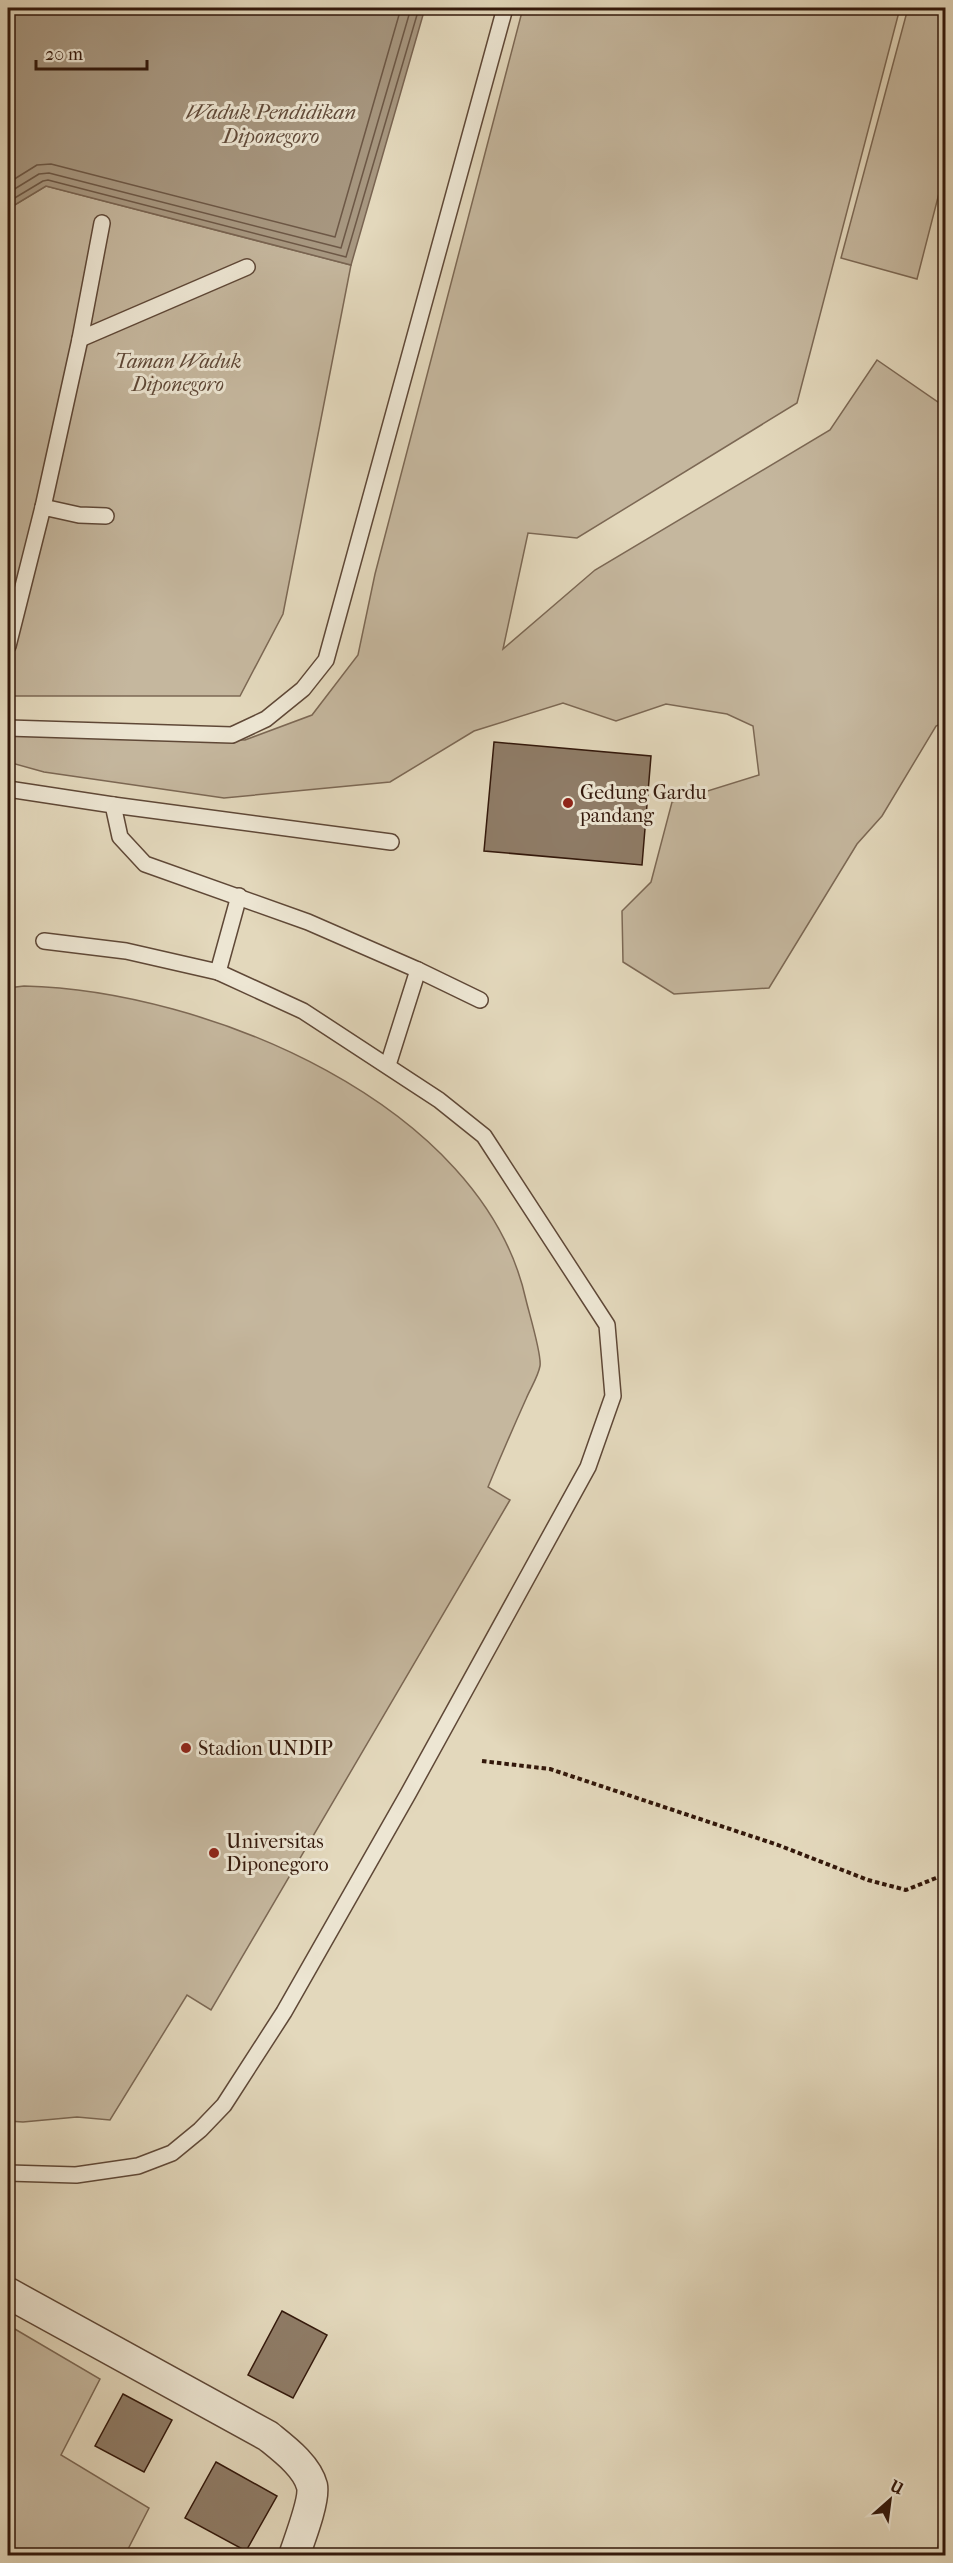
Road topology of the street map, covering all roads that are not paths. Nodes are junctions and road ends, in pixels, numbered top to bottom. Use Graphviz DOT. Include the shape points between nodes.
graph roads {
  1 [pos="505,8"];
  2 [pos="102,223"];
  3 [pos="247,267"];
  4 [pos="80,339"];
  5 [pos="43,507"];
  6 [pos="106,516"];
  7 [pos="8,646"];
  8 [pos="8,728"];
  9 [pos="8,789"];
  10 [pos="113,805"];
  11 [pos="391,842"];
  12 [pos="239,896"];
  13 [pos="44,941"];
  14 [pos="418,970"];
  15 [pos="218,972"];
  16 [pos="480,1000"];
  17 [pos="388,1065"];
  18 [pos="8,2173"];
  19 [pos="8,2293"];
  20 [pos="294,2556"];
  1 -- 8 [label="lane" via="326,660 303,688 266,718 232,735"];
  2 -- 4 [label="lane"];
  3 -- 4 [label="lane"];
  4 -- 5 [label="lane"];
  5 -- 6 [label="lane"];
  5 -- 7 [label="lane"];
  9 -- 10 [label="lane"];
  10 -- 11 [label="lane"];
  10 -- 12 [label="lane" via="120,837 145,864"];
  12 -- 14 [label="lane"];
  12 -- 15 [label="lane"];
  13 -- 15 [label="lane" via="126,951"];
  14 -- 16 [label="lane"];
  14 -- 17 [label="lane"];
  15 -- 17 [label="lane" via="303,1011"];
  17 -- 18 [label="lane" via="484,1136 607,1325 613,1396 588,1467 284,2012 224,2105 172,2154 138,2166 76,2175"];
  19 -- 20 [label="street" via="268,2436 295,2458 312,2487"];
}
